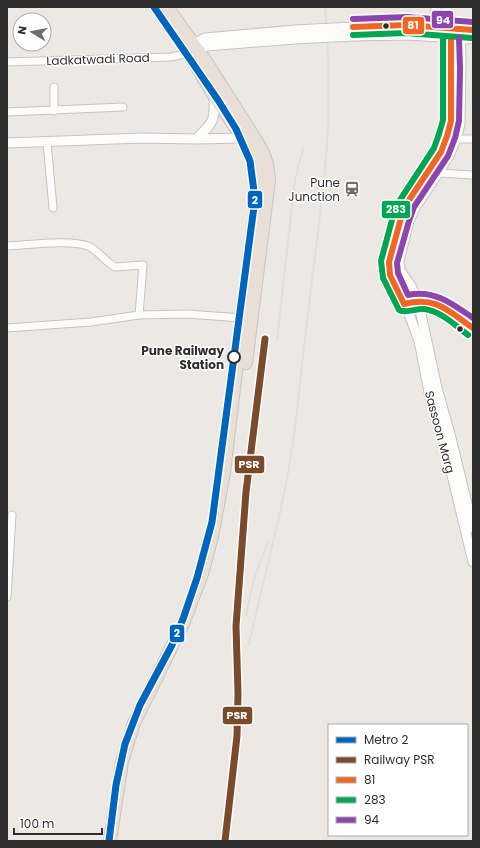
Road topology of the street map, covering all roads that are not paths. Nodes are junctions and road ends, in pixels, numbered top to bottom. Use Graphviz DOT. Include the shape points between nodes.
graph roads {
  1 [pos="156,7"];
  2 [pos="166,7"];
  3 [pos="436,10"];
  4 [pos="435,27"];
  5 [pos="455,28"];
  6 [pos="473,30"];
  7 [pos="353,32"];
  8 [pos="434,37"];
  9 [pos="456,38"];
  10 [pos="473,39"];
  11 [pos="191,48"];
  12 [pos="7,62"];
  13 [pos="54,87"];
  14 [pos="214,96"];
  15 [pos="122,107"];
  16 [pos="54,111"];
  17 [pos="7,112"];
  18 [pos="243,138"];
  19 [pos="196,139"];
  20 [pos="456,139"];
  21 [pos="473,139"];
  22 [pos="47,142"];
  23 [pos="7,144"];
  24 [pos="438,173"];
  25 [pos="473,175"];
  26 [pos="53,208"];
  27 [pos="7,246"];
  28 [pos="418,300"];
  29 [pos="404,304"];
  30 [pos="139,316"];
  31 [pos="242,318"];
  32 [pos="7,328"];
  33 [pos="473,328"];
  34 [pos="422,339"];
  35 [pos="12,515"];
  36 [pos="473,528"];
  37 [pos="473,562"];
  38 [pos="7,597"];
  39 [pos="110,841"];
  40 [pos="118,841"];
  1 -- 11 [label="highway"];
  2 -- 11 [label="highway"];
  3 -- 4 [label="main road"];
  4 -- 5 [label="main road"];
  4 -- 7 [label="main road" via="406,25"];
  4 -- 8 [label="main road"];
  5 -- 6 [label="main road"];
  5 -- 9 [label="main road"];
  7 -- 8 [label="main road"];
  7 -- 11 [label="main road, bridge" via="295,35"];
  8 -- 9 [label="main road"];
  9 -- 10 [label="main road"];
  9 -- 20 [label="main road, Sassoon Marg" via="461,60 460,124"];
  9 -- 29 [label="main road, Sassoon Marg" via="452,68 451,121 447,136 441,152 400,218 389,262 390,275"];
  11 -- 12 [label="street, Ladkatwadi Road" via="171,57"];
  11 -- 14 [label="highway"];
  11 -- 40 [label="highway" via="259,145 267,161 269,180 232,474 220,539 210,577 190,627 142,726 130,764"];
  13 -- 16 [label="street"];
  14 -- 18 [label="highway"];
  14 -- 19 [label="main road" via="212,121"];
  15 -- 16 [label="street"];
  16 -- 17 [label="street"];
  18 -- 19 [label="main road"];
  18 -- 31 [label="highway" via="257,160 259,169"];
  19 -- 22 [label="main road" via="142,138"];
  20 -- 21 [label="street"];
  20 -- 24 [label="main road, Sassoon Marg"];
  22 -- 23 [label="main road"];
  22 -- 26 [label="street"];
  24 -- 25 [label="street"];
  24 -- 28 [label="main road, Sassoon Marg" via="415,208 401,248 400,270"];
  27 -- 30 [label="street" via="71,242 88,246 115,267 143,265"];
  28 -- 29 [label="main road"];
  28 -- 33 [label="main road" via="436,304"];
  28 -- 34 [label="main road, Sassoon Marg"];
  29 -- 34 [label="main road, Sassoon Marg"];
  30 -- 31 [label="street" via="187,314"];
  30 -- 32 [label="street"];
  31 -- 39 [label="highway" via="224,472 212,537 202,574 182,624 134,723 122,762"];
  34 -- 36 [label="main road, Sassoon Marg" via="451,438"];
  34 -- 37 [label="main road, Sassoon Marg" via="430,392"];
  35 -- 38 [label="street"];
}
